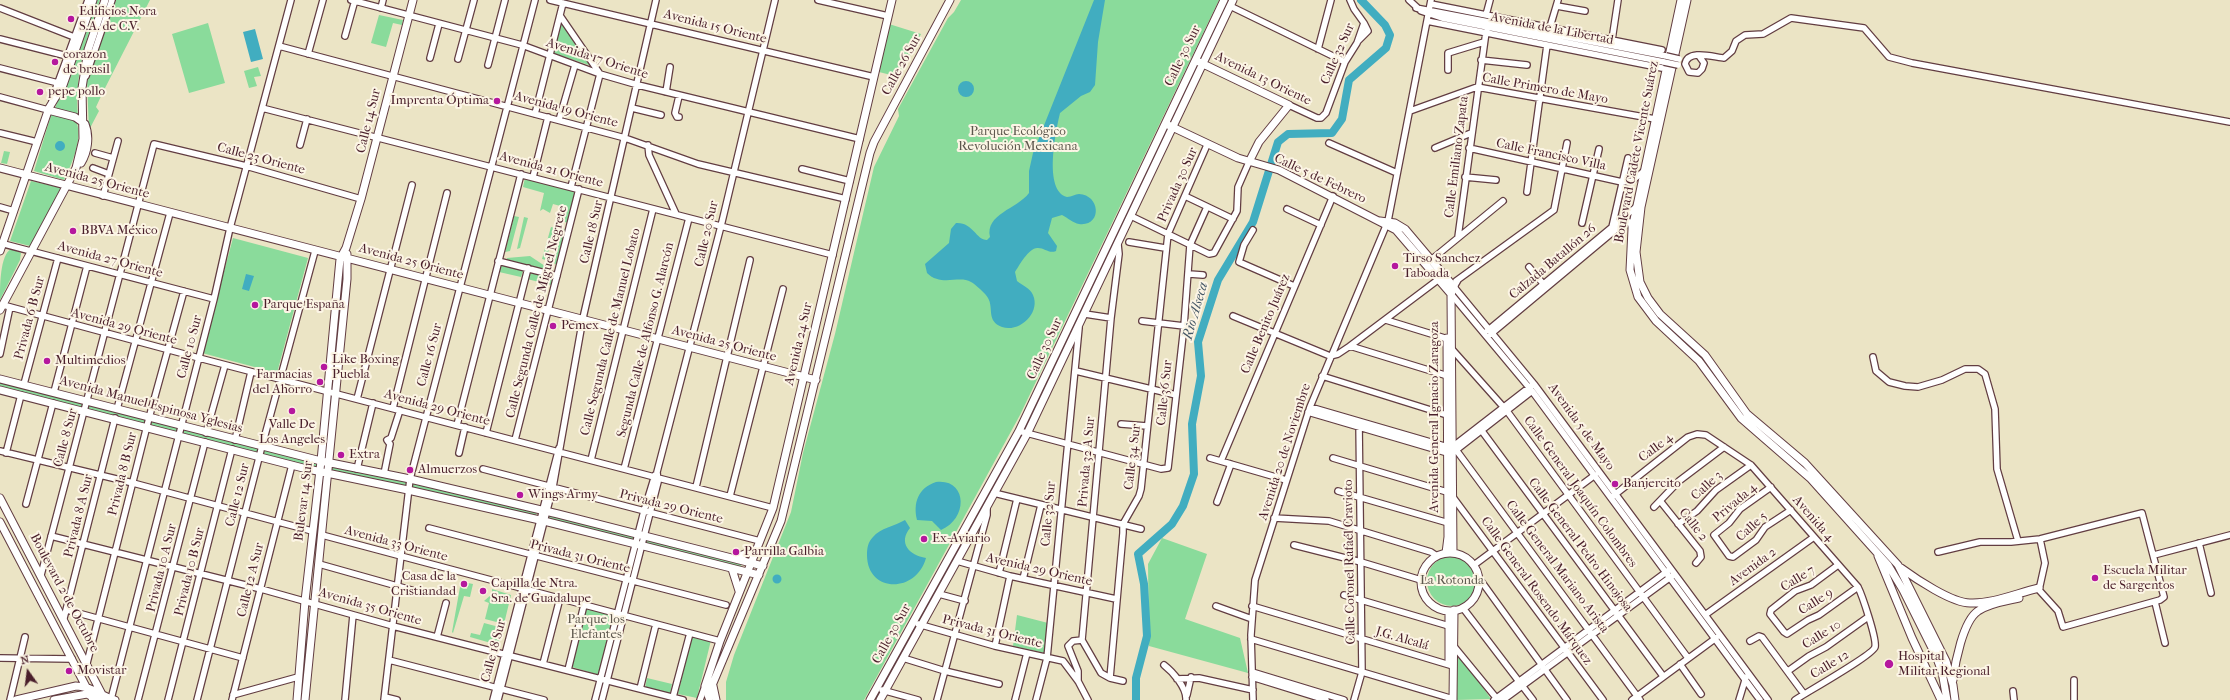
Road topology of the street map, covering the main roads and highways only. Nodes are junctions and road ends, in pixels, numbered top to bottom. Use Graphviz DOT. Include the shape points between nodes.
graph roads {
  1 [pos="93,0"];
  2 [pos="105,0"];
  3 [pos="413,0"];
  4 [pos="892,0"];
  5 [pos="950,0"];
  6 [pos="1224,0"];
  7 [pos="1681,0"];
  8 [pos="1687,0"];
  9 [pos="1232,3"];
  10 [pos="81,32"];
  11 [pos="67,56"];
  12 [pos="1195,60"];
  13 [pos="1203,63"];
  14 [pos="48,109"];
  15 [pos="82,122"];
  16 [pos="1164,124"];
  17 [pos="1172,127"];
  18 [pos="874,142"];
  19 [pos="1249,162"];
  20 [pos="0,168"];
  21 [pos="26,175"];
  22 [pos="67,186"];
  23 [pos="1384,222"];
  24 [pos="1,244"];
  25 [pos="0,251"];
  26 [pos="344,257"];
  27 [pos="1452,287"];
  28 [pos="4,307"];
  29 [pos="804,377"];
  30 [pos="0,379"];
  31 [pos="816,380"];
  32 [pos="0,390"];
  33 [pos="321,461"];
  34 [pos="329,463"];
  35 [pos="320,472"];
  36 [pos="328,473"];
  37 [pos="0,498"];
  38 [pos="0,522"];
  39 [pos="1854,522"];
  40 [pos="313,523"];
  41 [pos="322,524"];
  42 [pos="757,549"];
  43 [pos="1875,549"];
  44 [pos="1450,553"];
  45 [pos="734,558"];
  46 [pos="752,563"];
  47 [pos="1898,565"];
  48 [pos="763,566"];
  49 [pos="732,569"];
  50 [pos="748,572"];
  51 [pos="759,575"];
  52 [pos="739,591"];
  53 [pos="1452,610"];
  54 [pos="1452,643"];
  55 [pos="708,677"];
  56 [pos="1953,685"];
  57 [pos="86,686"];
  58 [pos="713,687"];
  59 [pos="89,697"];
  60 [pos="708,698"];
  61 [pos="107,699"];
  62 [pos="1451,699"];
  63 [pos="16,700"];
  64 [pos="54,700"];
  65 [pos="297,700"];
  66 [pos="305,700"];
  67 [pos="716,700"];
  68 [pos="870,700"];
  69 [pos="880,700"];
  70 [pos="1941,700"];
  71 [pos="1947,700"];
  72 [pos="1954,700"];
  1 -- 10 [label="main road"];
  2 -- 15 [label="main road" via="89,43 82,88"];
  3 -- 26 [label="main road, Calle 14 Sur" via="362,199"];
  4 -- 29 [label="main road, Avenida 24 Sur"];
  5 -- 18 [label="main road, Calle 26 Sur"];
  6 -- 12 [label="main road, Calle 30 Sur"];
  7 -- 39 [label="main road, Boulevard Cadete Vicente Suárez" via="1632,228 1630,270 1638,297 1644,308 1699,361 1740,418 1810,478"];
  8 -- 39 [label="main road, Boulevard Cadete Vicente Suárez" via="1642,207 1636,252 1640,282 1660,314 1705,355 1747,414 1805,464"];
  9 -- 13 [label="main road, Calle 30 Sur"];
  10 -- 11 [label="main road"];
  10 -- 14 [label="main road" via="63,85"];
  12 -- 13 [label="main road, Avenida 13 Oriente"];
  12 -- 16 [label="main road, Calle 30 Sur"];
  13 -- 17 [label="main road, Calle 30 Sur"];
  13 -- 19 [label="main road, Avenida 13 Oriente" via="1289,105 1259,142"];
  14 -- 15 [label="main road" via="68,114"];
  14 -- 21 [label="main road"];
  15 -- 22 [label="main road" via="87,130 86,152"];
  16 -- 17 [label="main road"];
  16 -- 68 [label="main road, Calle 30 Sur" via="1019,431"];
  17 -- 19 [label="main road"];
  17 -- 69 [label="main road, Calle 30 Sur" via="1027,434"];
  18 -- 31 [label="main road, Avenida 24 Sur" via="863,175"];
  19 -- 23 [label="main road, Calle 5 de Febrero" via="1279,170"];
  20 -- 21 [label="main road, Avenida 25 Oriente"];
  21 -- 22 [label="main road, Avenida 25 Oriente"];
  21 -- 24 [label="main road"];
  22 -- 26 [label="main road, Avenida 25 Oriente"];
  22 -- 28 [label="main road"];
  23 -- 27 [label="main road, Avenida 5 de Mayo" via="1400,234 1439,279"];
  23 -- 27 [label="main road, Avenida 5 de Mayo" via="1405,229"];
  24 -- 25 [label="main road"];
  26 -- 29 [label="main road, Avenida 25 Oriente"];
  26 -- 33 [label="main road, Bulevar 14 Sur"];
  26 -- 34 [label="main road, Bulevar 14 Sur"];
  27 -- 44 [label="main road, Avenida General Ignacio Zaragoza" via="1449,343"];
  29 -- 31 [label="main road, Avenida 25 Oriente"];
  29 -- 42 [label="main road, Avenida 24 Sur" via="773,508"];
  30 -- 33 [label="main road, Avenida Manuel Espinosa Yglesias"];
  31 -- 48 [label="main road, Avenida 24 Sur" via="781,521"];
  32 -- 35 [label="main road, Avenida Manuel Espinosa Yglesias"];
  33 -- 34 [label="main road, Avenida Manuel Espinosa Yglesias"];
  33 -- 35 [label="main road, Bulevar 14 Sur"];
  34 -- 36 [label="main road, Bulevar 14 Sur"];
  34 -- 45 [label="main road, Avenida Manuel Espinosa Yglesias" via="410,479"];
  35 -- 36 [label="main road, Avenida Manuel Espinosa Yglesias"];
  35 -- 40 [label="main road, Bulevar 14 Sur"];
  36 -- 41 [label="main road, Bulevar 14 Sur"];
  36 -- 49 [label="main road, Avenida Manuel Espinosa Yglesias" via="542,521"];
  37 -- 61 [label="main road, Boulevard 2 de Octubre"];
  38 -- 57 [label="main road, Boulevard 2 de Octubre"];
  39 -- 43 [label="main road, Boulevard Cadete Vicente Suárez"];
  39 -- 47 [label="main road, Boulevard Cadete Vicente Suárez"];
  40 -- 41 [label="main road"];
  40 -- 65 [label="main road, Bulevar 14 Sur"];
  41 -- 66 [label="main road, Bulevar 14 Sur"];
  42 -- 45 [label="main road"];
  42 -- 46 [label="main road, Avenida 24 Sur"];
  43 -- 70 [label="main road"];
  43 -- 71 [label="main road, Boulevard Cadete Vicente Suárez" via="1897,579 1925,633 1942,672"];
  44 -- 53 [label="main road" via="1465,557 1474,565 1479,578 1477,592 1469,604"];
  44 -- 53 [label="main road" via="1437,556 1424,569 1421,580 1429,601 1441,609"];
  45 -- 46 [label="main road, Avenida Manuel Espinosa Yglesias"];
  46 -- 48 [label="main road, Avenida Manuel Espinosa Yglesias"];
  46 -- 50 [label="main road, Avenida 24 Sur"];
  47 -- 56 [label="main road, Boulevard Cadete Vicente Suárez" via="1942,652"];
  47 -- 56 [label="main road" via="1953,599 1966,603 2040,590 1984,607 1972,616 1967,624 1957,659"];
  48 -- 51 [label="main road, Avenida 24 Sur"];
  49 -- 50 [label="main road, Avenida Manuel Espinosa Yglesias"];
  49 -- 52 [label="main road"];
  50 -- 51 [label="main road, Avenida Manuel Espinosa Yglesias"];
  50 -- 52 [label="main road, Avenida 24 Sur"];
  51 -- 58 [label="main road, Avenida 24 Sur"];
  52 -- 55 [label="main road, Avenida 24 Sur"];
  53 -- 54 [label="main road"];
  53 -- 54 [label="main road" via="1449,626"];
  54 -- 62 [label="main road"];
  55 -- 58 [label="main road"];
  55 -- 60 [label="main road, Avenida 24 Sur" via="705,686"];
  56 -- 72 [label="main road, Boulevard Cadete Vicente Suárez"];
  57 -- 59 [label="main road, Boulevard 2 de Octubre"];
  57 -- 61 [label="main road"];
  57 -- 63 [label="main road"];
  58 -- 60 [label="main road, Avenida 24 Sur"];
  58 -- 67 [label="main road"];
  59 -- 61 [label="main road"];
  59 -- 64 [label="main road"];
}
